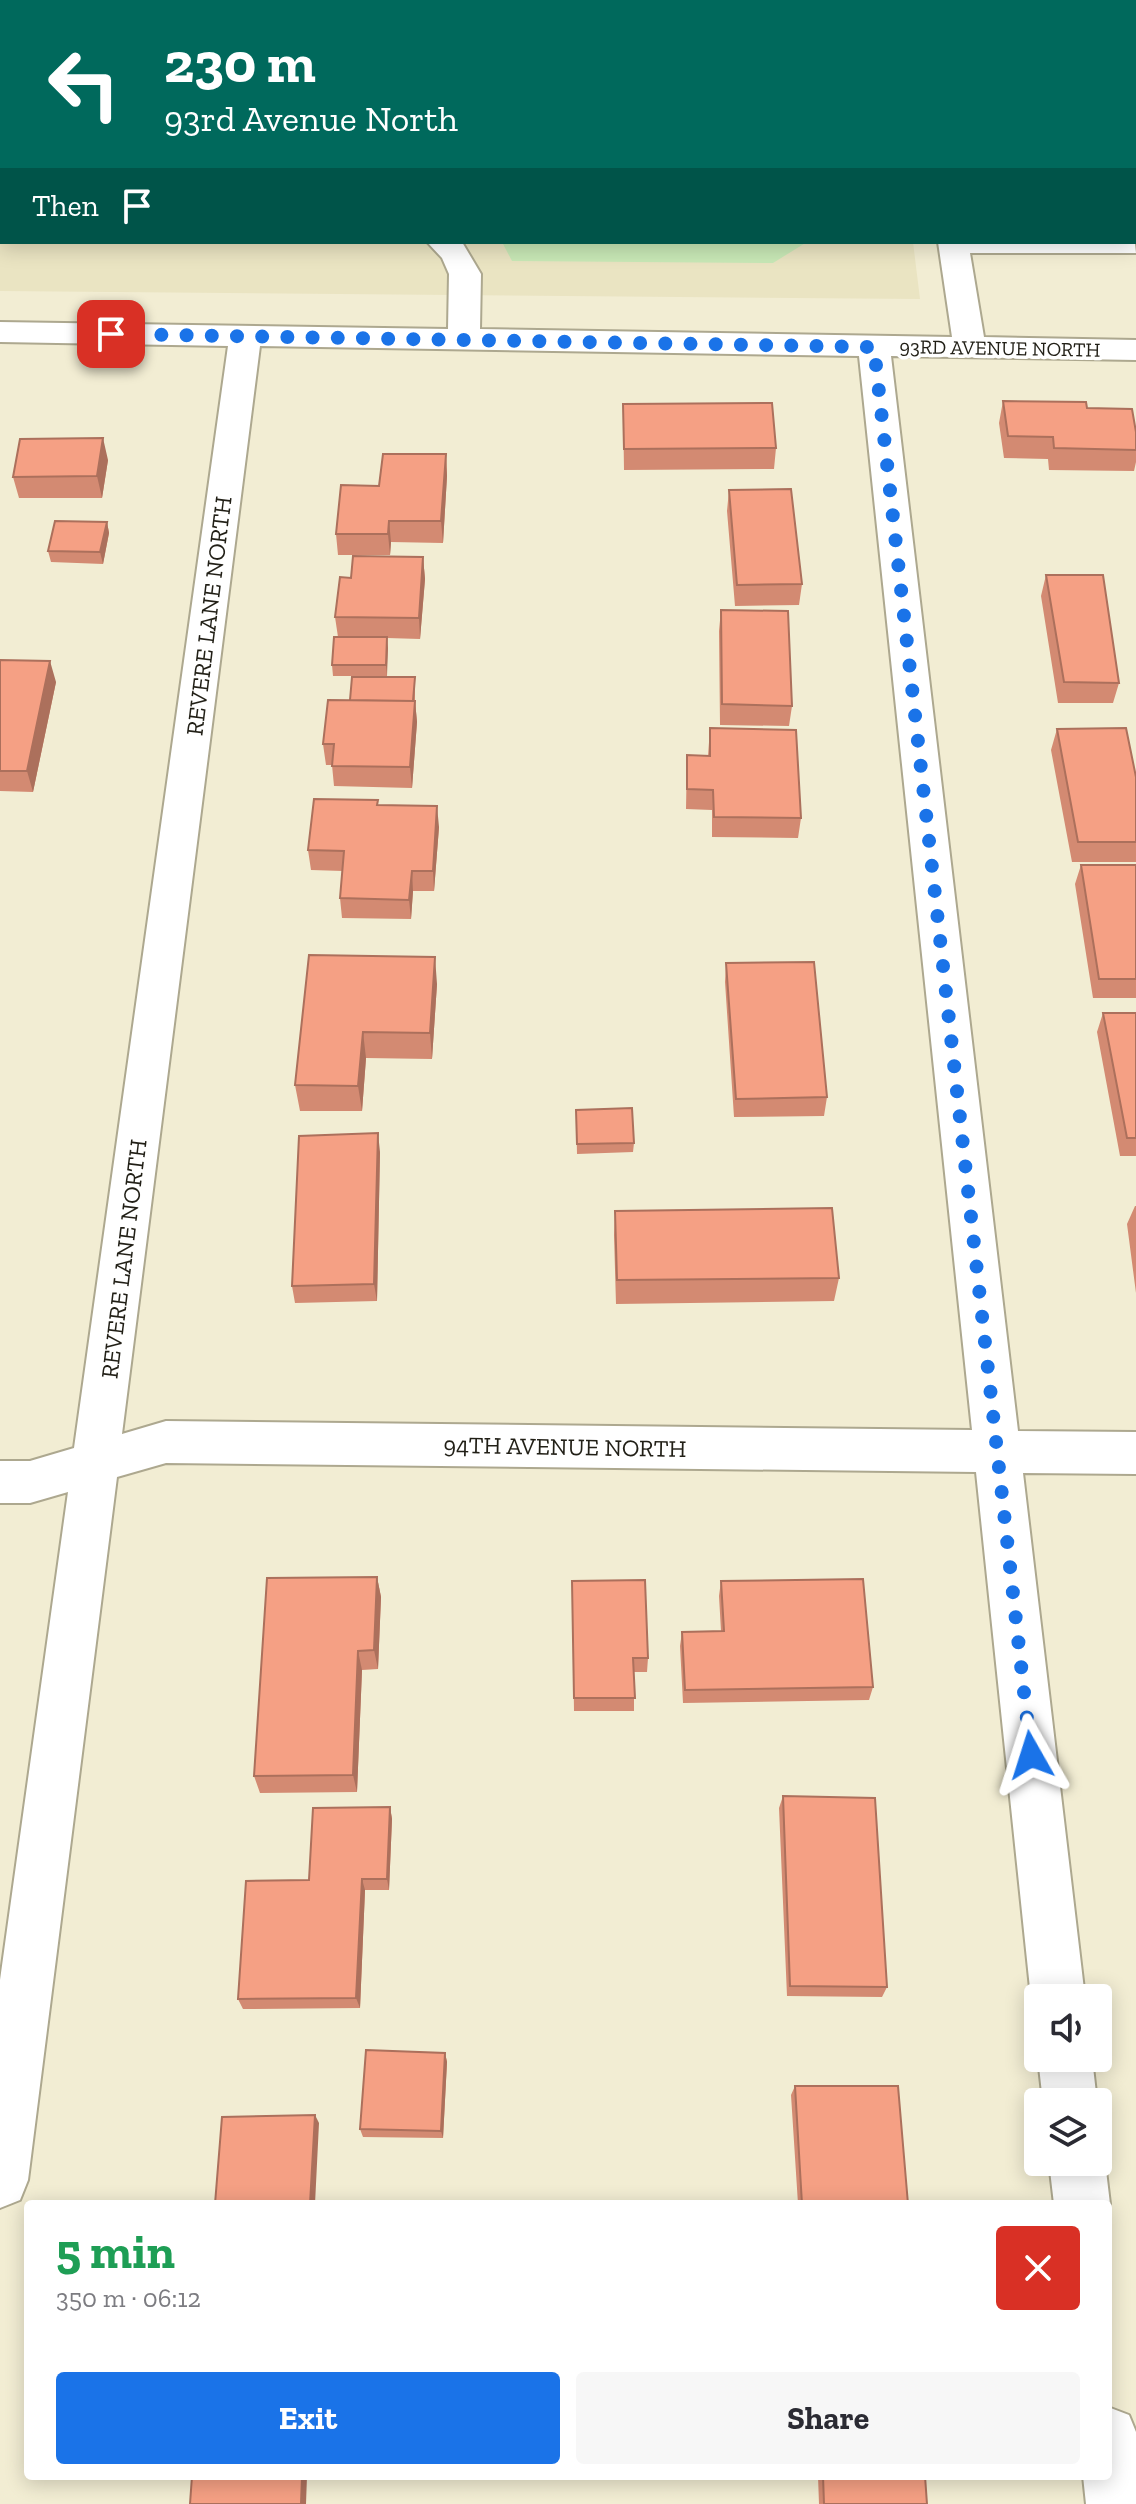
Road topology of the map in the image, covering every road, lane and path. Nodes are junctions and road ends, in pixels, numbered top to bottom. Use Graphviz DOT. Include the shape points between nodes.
graph roads {
  1 [pos="446,244"];
  2 [pos="953,244"];
  3 [pos="0,332"];
  4 [pos="245,337"];
  5 [pos="463,340"];
  6 [pos="874,347"];
  7 [pos="970,349"];
  8 [pos="1136,350"];
  9 [pos="997,1452"];
  10 [pos="1136,1453"];
  11 [pos="97,1462"];
  12 [pos="0,1482"];
  13 [pos="1056,1984"];
  14 [pos="1079,2176"];
  15 [pos="0,2180"];
  16 [pos="1082,2200"];
  17 [pos="1112,2470"];
  18 [pos="1116,2504"];
  1 -- 5 [label="street" via="465,264 468,278"];
  2 -- 7 [label="street"];
  3 -- 4 [label="street, 93RD AVENUE NORTH"];
  4 -- 5 [label="street, 93RD AVENUE NORTH"];
  4 -- 11 [label="street, REVERE LANE NORTH"];
  5 -- 6 [label="street, 93RD AVENUE NORTH"];
  6 -- 7 [label="street, 93RD AVENUE NORTH"];
  6 -- 9 [label="street"];
  7 -- 8 [label="street, 93RD AVENUE NORTH"];
  9 -- 10 [label="street, 94TH AVENUE NORTH"];
  9 -- 11 [label="street, 94TH AVENUE NORTH" via="166,1442"];
  9 -- 13 [label="street"];
  11 -- 12 [label="street, 94TH AVENUE NORTH" via="30,1482"];
  11 -- 15 [label="street, REVERE LANE NORTH"];
  14 -- 16 [label="street"];
  17 -- 18 [label="street"];
}
